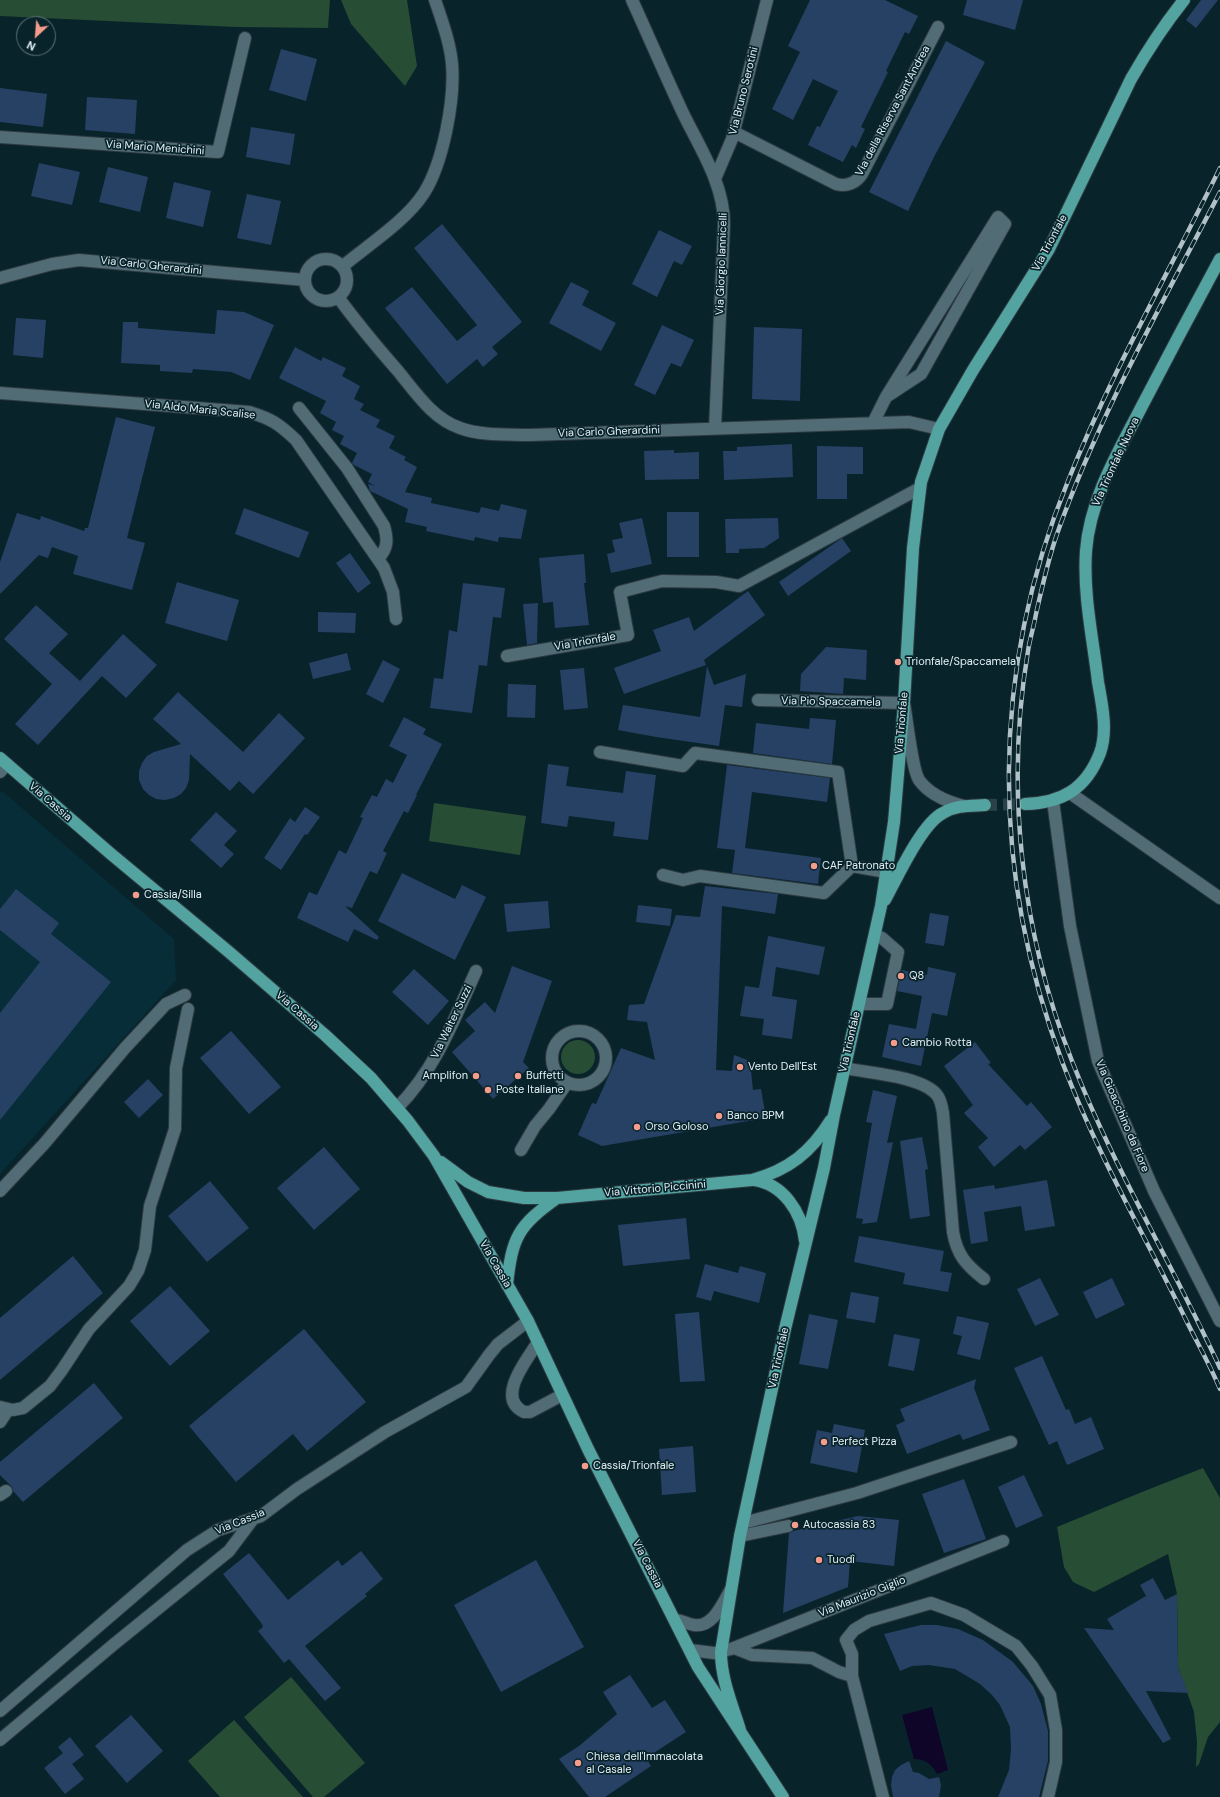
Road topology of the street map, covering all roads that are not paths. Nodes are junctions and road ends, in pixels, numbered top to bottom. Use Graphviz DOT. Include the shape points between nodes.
graph roads {
  1 [pos="435,0"];
  2 [pos="632,0"];
  3 [pos="767,0"];
  4 [pos="1184,0"];
  5 [pos="938,27"];
  6 [pos="245,38"];
  7 [pos="734,132"];
  8 [pos="0,137"];
  9 [pos="715,179"];
  10 [pos="1220,258"];
  11 [pos="343,266"];
  12 [pos="0,278"];
  13 [pos="304,280"];
  14 [pos="338,298"];
  15 [pos="0,393"];
  16 [pos="886,397"];
  17 [pos="299,408"];
  18 [pos="873,423"];
  19 [pos="715,428"];
  20 [pos="939,429"];
  21 [pos="920,488"];
  22 [pos="378,559"];
  23 [pos="396,619"];
  24 [pos="507,656"];
  25 [pos="758,700"];
  26 [pos="904,703"];
  27 [pos="600,752"];
  28 [pos="2,765"];
  29 [pos="1070,793"];
  30 [pos="1053,801"];
  31 [pos="1025,804"];
  32 [pos="964,806"];
  33 [pos="985,806"];
  34 [pos="852,866"];
  35 [pos="886,872"];
  36 [pos="663,874"];
  37 [pos="1220,898"];
  38 [pos="881,906"];
  39 [pos="875,935"];
  40 [pos="476,971"];
  41 [pos="185,995"];
  42 [pos="859,1004"];
  43 [pos="188,1009"];
  44 [pos="844,1068"];
  45 [pos="567,1083"];
  46 [pos="398,1108"];
  47 [pos="834,1115"];
  48 [pos="521,1150"];
  49 [pos="434,1156"];
  50 [pos="752,1180"];
  51 [pos="0,1191"];
  52 [pos="557,1198"];
  53 [pos="805,1246"];
  54 [pos="984,1279"];
  55 [pos="507,1285"];
  56 [pos="528,1321"];
  57 [pos="1220,1321"];
  58 [pos="538,1342"];
  59 [pos="562,1395"];
  60 [pos="4,1408"];
  61 [pos="0,1422"];
  62 [pos="1010,1442"];
  63 [pos="253,1519"];
  64 [pos="743,1523"];
  65 [pos="788,1526"];
  66 [pos="740,1536"];
  67 [pos="1003,1542"];
  68 [pos="731,1589"];
  69 [pos="676,1620"];
  70 [pos="734,1648"];
  71 [pos="690,1650"];
  72 [pos="721,1652"];
  73 [pos="852,1676"];
  74 [pos="0,1711"];
  75 [pos="740,1730"];
  76 [pos="0,1740"];
  77 [pos="783,1797"];
  78 [pos="883,1797"];
  79 [pos="1048,1797"];
  1 -- 11 [label="street" via="452,65 450,116 440,156 424,193 404,215"];
  2 -- 9 [label="street, Via Giorgio Iannicelli"];
  3 -- 7 [label="street, Via Bruno Serotini"];
  4 -- 20 [label="main road, Via Trionfale" via="1160,30 1131,79 1049,249"];
  5 -- 7 [label="street, Via della Riserva Sant'Andrea" via="862,174 854,183 836,184"];
  6 -- 8 [label="street, Via Mario Menichini" via="218,152"];
  7 -- 9 [label="street, Via Bruno Serotini"];
  9 -- 19 [label="street, Via Giorgio Iannicelli" via="722,201 724,224"];
  10 -- 29 [label="main road, Via Trionfale Nuova" via="1122,445 1099,495 1093,515 1086,550 1085,577 1104,721 1103,738 1095,764 1087,777"];
  11 -- 13 [label="street" via="332,259 319,259 308,268"];
  11 -- 14 [label="street" via="348,283"];
  12 -- 13 [label="street, Via Carlo Gherardini" via="52,264 79,260"];
  13 -- 14 [label="street" via="308,291 316,299 328,301"];
  14 -- 19 [label="street, Via Carlo Gherardini" via="361,329 428,407 441,419 459,428 477,432 530,435"];
  15 -- 22 [label="street, Via Aldo Maria Scalise" via="249,412 268,418 296,440"];
  16 -- 16 [label="street" via="993,224 998,217 1005,224 921,374"];
  16 -- 18 [label="street"];
  17 -- 22 [label="street" via="347,468 384,526 387,546"];
  18 -- 19 [label="street, Via Carlo Gherardini"];
  18 -- 20 [label="street, Via Carlo Gherardini" via="909,422"];
  20 -- 21 [label="main road, Via Trionfale"];
  21 -- 24 [label="street, Via Trionfale" via="739,586 716,582 662,581 620,592 628,635"];
  21 -- 26 [label="main road, Via Trionfale" via="913,548"];
  22 -- 23 [label="street, Via Aldo Maria Scalise" via="391,585"];
  25 -- 26 [label="street, Via Pio Spaccamela"];
  26 -- 32 [label="street" via="919,779 939,796"];
  26 -- 35 [label="main road, Via Trionfale" via="894,822"];
  27 -- 34 [label="street" via="683,766 695,753 838,772"];
  28 -- 46 [label="main road, Via Cassia" via="229,952 325,1035 363,1070"];
  29 -- 30 [label="main road, Via Trionfale Nuova"];
  29 -- 37 [label="street"];
  30 -- 31 [label="main road, Via Trionfale Nuova"];
  30 -- 57 [label="street, Via Gioacchino da Fiore" via="1070,926 1098,1061 1154,1191"];
  32 -- 33 [label="main road"];
  32 -- 38 [label="main road" via="942,813 928,826"];
  34 -- 35 [label="street"];
  34 -- 36 [label="street" via="824,893 700,876 683,880"];
  35 -- 38 [label="main road, Via Trionfale"];
  38 -- 39 [label="main road, Via Trionfale"];
  39 -- 42 [label="main road, Via Trionfale"];
  39 -- 42 [label="street" via="898,952 887,1004"];
  40 -- 46 [label="street, Via Walter Suzzi" via="428,1071"];
  41 -- 51 [label="street" via="166,1004"];
  42 -- 44 [label="main road, Via Trionfale"];
  43 -- 60 [label="street" via="176,1068 175,1129 150,1206 145,1250 140,1267 129,1286 89,1329 56,1379 23,1408"];
  44 -- 47 [label="main road, Via Trionfale"];
  44 -- 54 [label="street" via="907,1080 929,1088 936,1094 943,1113 956,1247 964,1261"];
  45 -- 45 [label="street" via="586,1084 601,1074 605,1066 605,1048 593,1034 584,1031 571,1032 554,1045 554,1071"];
  45 -- 48 [label="street" via="535,1126"];
  46 -- 49 [label="main road, Via Cassia"];
  47 -- 50 [label="main road, Via Vittorio Piccinini" via="815,1143 795,1161 776,1172"];
  47 -- 53 [label="main road, Via Trionfale"];
  49 -- 52 [label="main road, Via Vittorio Piccinini" via="456,1174 488,1192 516,1198"];
  49 -- 55 [label="main road, Via Cassia"];
  50 -- 52 [label="main road, Via Vittorio Piccinini"];
  50 -- 53 [label="main road, Via Vittorio Piccinini" via="773,1186 787,1198 802,1227"];
  52 -- 55 [label="main road" via="536,1214 516,1240"];
  53 -- 64 [label="main road, Via Trionfale"];
  55 -- 56 [label="main road, Via Cassia"];
  56 -- 58 [label="main road, Via Cassia"];
  56 -- 63 [label="street, Via Cassia" via="498,1344 466,1387 385,1432 266,1513"];
  58 -- 59 [label="main road, Via Cassia"];
  58 -- 59 [label="street" via="513,1386 514,1404 524,1412 530,1412"];
  59 -- 69 [label="main road, Via Cassia"];
  60 -- 61 [label="street"];
  62 -- 64 [label="street" via="857,1492"];
  63 -- 74 [label="street, Via Cassia" via="218,1530 187,1550"];
  63 -- 76 [label="street" via="229,1552"];
  64 -- 66 [label="main road, Via Trionfale"];
  65 -- 66 [label="street"];
  66 -- 68 [label="main road, Via Trionfale"];
  67 -- 70 [label="street, Via Maurizio Giglio"];
  68 -- 69 [label="street, Via Trionfale" via="718,1611 707,1622 694,1625"];
  68 -- 72 [label="main road, Via Trionfale"];
  69 -- 71 [label="main road, Via Cassia"];
  70 -- 72 [label="street, Via Maurizio Giglio"];
  70 -- 73 [label="street" via="752,1655 812,1658"];
  71 -- 72 [label="street, Via Maurizio Giglio"];
  71 -- 75 [label="main road, Via Cassia" via="715,1694"];
  72 -- 75 [label="main road, Via Trionfale" via="724,1681"];
  73 -- 78 [label="street"];
  73 -- 79 [label="street" via="852,1654 846,1640 854,1630 869,1621 931,1603 964,1615 1016,1646 1050,1695 1056,1730 1056,1762"];
  75 -- 77 [label="main road, Via Cassia"];
}
